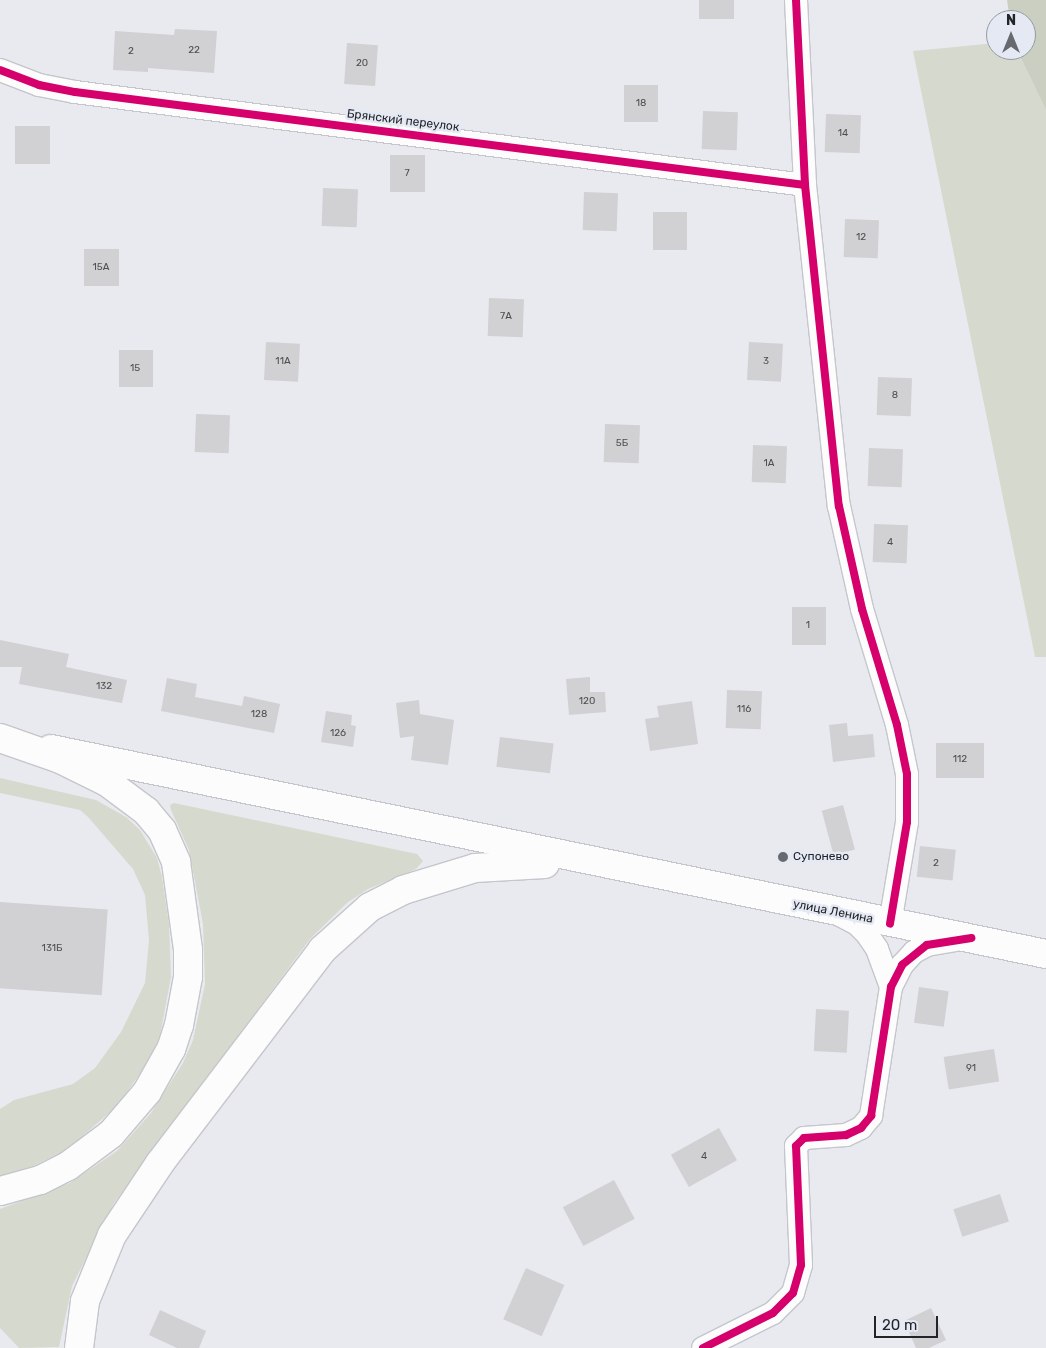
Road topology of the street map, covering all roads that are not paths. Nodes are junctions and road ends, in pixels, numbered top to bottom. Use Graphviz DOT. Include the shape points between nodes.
graph roads {
  1 [pos="796,0"];
  2 [pos="0,70"];
  3 [pos="805,185"];
  4 [pos="8,740"];
  5 [pos="649,874"];
  6 [pos="835,913"];
  7 [pos="890,924"];
  8 [pos="971,938"];
  9 [pos="1046,954"];
  10 [pos="891,987"];
  11 [pos="0,1191"];
  12 [pos="79,1348"];
  13 [pos="703,1348"];
  1 -- 3 [label="street"];
  2 -- 3 [label="street, Брянский переулок" via="39,85 75,92"];
  3 -- 7 [label="street" via="838,506 862,609 897,725 907,774 907,822"];
  4 -- 5 [label="main road"];
  4 -- 11 [label="main road" via="60,759 114,786 146,811 162,830 176,862 181,886 188,977 171,1049 147,1092 130,1114 104,1140 68,1166 40,1180"];
  5 -- 6 [label="main road, улица Ленина"];
  5 -- 12 [label="main road" via="562,864 475,868 403,890 370,908 347,926 296,982 128,1210 96,1268 83,1309"];
  6 -- 7 [label="main road, улица Ленина"];
  6 -- 10 [label="street" via="857,924 867,934"];
  7 -- 8 [label="main road, улица Ленина"];
  8 -- 9 [label="main road, улица Ленина"];
  8 -- 10 [label="street" via="927,945 902,965"];
  10 -- 13 [label="street" via="871,1116 861,1128 846,1135 804,1138 796,1146 801,1265 793,1293 773,1313"];
}
